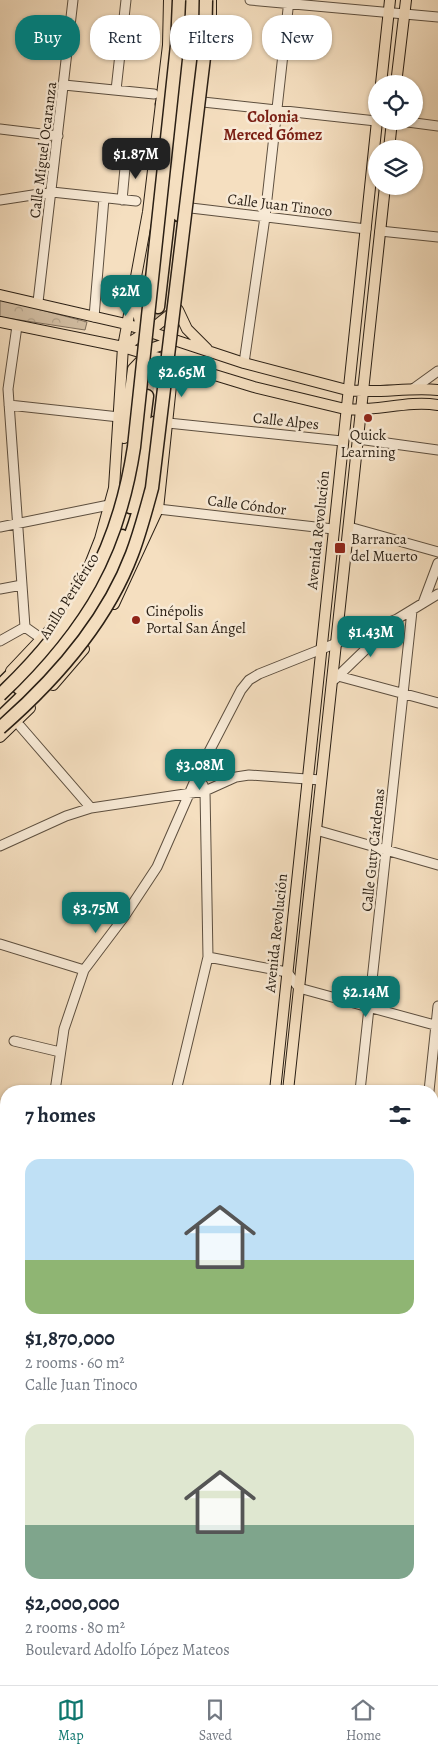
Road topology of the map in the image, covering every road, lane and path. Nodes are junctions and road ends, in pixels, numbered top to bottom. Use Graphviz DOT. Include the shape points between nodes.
graph roads {
  1 [pos="73,0"];
  2 [pos="126,0"];
  3 [pos="169,0"];
  4 [pos="179,0"];
  5 [pos="188,0"];
  6 [pos="199,0"];
  7 [pos="206,0"];
  8 [pos="211,0"];
  9 [pos="250,0"];
  10 [pos="390,0"];
  11 [pos="406,0"];
  12 [pos="289,2"];
  13 [pos="389,13"];
  14 [pos="404,14"];
  15 [pos="438,17"];
  16 [pos="382,75"];
  17 [pos="397,75"];
  18 [pos="184,82"];
  19 [pos="64,86"];
  20 [pos="116,90"];
  21 [pos="158,99"];
  22 [pos="203,102"];
  23 [pos="277,109"];
  24 [pos="368,120"];
  25 [pos="423,124"];
  26 [pos="438,126"];
  27 [pos="0,129"];
  28 [pos="376,130"];
  29 [pos="58,136"];
  30 [pos="126,157"];
  31 [pos="52,192"];
  32 [pos="384,195"];
  33 [pos="104,198"];
  34 [pos="0,200"];
  35 [pos="122,200"];
  36 [pos="136,201"];
  37 [pos="191,208"];
  38 [pos="265,217"];
  39 [pos="366,229"];
  40 [pos="380,231"];
  41 [pos="438,237"];
  42 [pos="143,244"];
  43 [pos="0,295"];
  44 [pos="38,302"];
  45 [pos="170,310"];
  46 [pos="138,313"];
  47 [pos="94,317"];
  48 [pos="0,322"];
  49 [pos="126,324"];
  50 [pos="17,326"];
  51 [pos="144,331"];
  52 [pos="175,341"];
  53 [pos="123,347"];
  54 [pos="150,352"];
  55 [pos="212,352"];
  56 [pos="173,363"];
  57 [pos="244,363"];
  58 [pos="133,369"];
  59 [pos="438,371"];
  60 [pos="170,386"];
  61 [pos="4,389"];
  62 [pos="413,389"];
  63 [pos="348,390"];
  64 [pos="438,390"];
  65 [pos="362,392"];
  66 [pos="152,397"];
  67 [pos="8,405"];
  68 [pos="438,405"];
  69 [pos="346,409"];
  70 [pos="360,411"];
  71 [pos="119,417"];
  72 [pos="168,422"];
  73 [pos="358,439"];
  74 [pos="342,440"];
  75 [pos="438,450"];
  76 [pos="114,488"];
  77 [pos="110,505"];
  78 [pos="158,509"];
  79 [pos="17,524"];
  80 [pos="0,527"];
  81 [pos="349,527"];
  82 [pos="333,529"];
  83 [pos="438,552"];
  84 [pos="438,563"];
  85 [pos="112,571"];
  86 [pos="85,580"];
  87 [pos="22,585"];
  88 [pos="0,589"];
  89 [pos="438,594"];
  90 [pos="117,599"];
  91 [pos="423,603"];
  92 [pos="412,611"];
  93 [pos="397,619"];
  94 [pos="25,627"];
  95 [pos="350,640"];
  96 [pos="0,641"];
  97 [pos="43,644"];
  98 [pos="335,645"];
  99 [pos="321,651"];
  100 [pos="358,655"];
  101 [pos="334,679"];
  102 [pos="0,684"];
  103 [pos="404,694"];
  104 [pos="0,695"];
  105 [pos="438,704"];
  106 [pos="0,706"];
  107 [pos="0,718"];
  108 [pos="20,726"];
  109 [pos="0,728"];
  110 [pos="0,737"];
  111 [pos="200,769"];
  112 [pos="306,779"];
  113 [pos="321,780"];
  114 [pos="195,782"];
  115 [pos="220,785"];
  116 [pos="205,791"];
  117 [pos="190,794"];
  118 [pos="91,808"];
  119 [pos="316,830"];
  120 [pos="0,846"];
  121 [pos="386,850"];
  122 [pos="438,865"];
  123 [pos="0,944"];
  124 [pos="208,957"];
  125 [pos="84,970"];
  126 [pos="287,972"];
  127 [pos="299,988"];
  128 [pos="438,1006"];
  129 [pos="370,1007"];
  130 [pos="437,1026"];
  131 [pos="14,1041"];
  132 [pos="60,1052"];
  133 [pos="56,1085"];
  134 [pos="177,1085"];
  135 [pos="276,1085"];
  136 [pos="289,1085"];
  137 [pos="361,1085"];
  138 [pos="430,1085"];
  1 -- 19 [label="street, Calle Miguel Ocaranza"];
  2 -- 20 [label="street"];
  3 -- 21 [label="main road" via="168,45"];
  4 -- 97 [label="highway, bridge" via="177,45 129,481 123,507 99,569 69,618"];
  5 -- 18 [label="highway" via="190,15"];
  6 -- 45 [label="highway" via="197,49"];
  7 -- 109 [label="highway, bridge" via="204,58 152,488 132,554 117,588 89,633 64,666"];
  8 -- 22 [label="main road"];
  9 -- 12 [label="street"];
  10 -- 13 [label="main road"];
  11 -- 14 [label="main road"];
  12 -- 13 [label="street"];
  12 -- 23 [label="street"];
  13 -- 14 [label="street"];
  13 -- 16 [label="main road"];
  14 -- 15 [label="street"];
  14 -- 17 [label="main road"];
  18 -- 21 [label="highway"];
  18 -- 45 [label="highway"];
  19 -- 20 [label="street"];
  19 -- 29 [label="street, Calle Miguel Ocaranza"];
  20 -- 21 [label="street"];
  21 -- 42 [label="main road"];
  22 -- 23 [label="street"];
  22 -- 37 [label="main road"];
  23 -- 24 [label="street"];
  23 -- 38 [label="street"];
  25 -- 26 [label="street"];
  27 -- 29 [label="street"];
  28 -- 39 [label="main road, Avenida Revolución"];
  29 -- 31 [label="street, Calle Miguel Ocaranza"];
  30 -- 35 [label="street"];
  31 -- 33 [label="street"];
  31 -- 34 [label="street"];
  31 -- 44 [label="street, Calle Miguel Ocaranza"];
  32 -- 40 [label="main road, Avenida Revolución"];
  33 -- 35 [label="street"];
  33 -- 47 [label="street"];
  35 -- 36 [label="street"];
  37 -- 38 [label="street, Calle Juan Tinoco"];
  37 -- 45 [label="main road"];
  38 -- 39 [label="street, Calle Juan Tinoco"];
  38 -- 57 [label="street"];
  39 -- 63 [label="main road, Avenida Revolución"];
  40 -- 41 [label="street"];
  40 -- 65 [label="main road, Avenida Revolución"];
  42 -- 46 [label="main road"];
  42 -- 49 [label="main road"];
  43 -- 44 [label="main road"];
  44 -- 47 [label="main road"];
  45 -- 46 [label="main road"];
  45 -- 51 [label="main road"];
  45 -- 52 [label="main road"];
  45 -- 55 [label="main road"];
  46 -- 51 [label="main road"];
  47 -- 49 [label="main road"];
  48 -- 50 [label="main road"];
  49 -- 51 [label="main road"];
  49 -- 53 [label="main road"];
  50 -- 53 [label="main road"];
  50 -- 61 [label="street"];
  51 -- 52 [label="main road"];
  51 -- 53 [label="main road"];
  51 -- 54 [label="main road"];
  52 -- 54 [label="main road"];
  52 -- 55 [label="main road"];
  52 -- 56 [label="main road"];
  53 -- 54 [label="main road"];
  53 -- 71 [label="main road"];
  54 -- 56 [label="main road"];
  54 -- 58 [label="main road"];
  55 -- 57 [label="main road"];
  56 -- 60 [label="main road"];
  56 -- 69 [label="main road"];
  57 -- 63 [label="main road"];
  58 -- 60 [label="main road" via="164,373"];
  58 -- 76 [label="main road" via="121,466"];
  59 -- 62 [label="street"];
  60 -- 72 [label="main road"];
  61 -- 67 [label="street"];
  62 -- 64 [label="main road"];
  62 -- 65 [label="main road"];
  63 -- 65 [label="main road"];
  63 -- 69 [label="main road, Avenida Revolución"];
  65 -- 70 [label="main road, Avenida Revolución"];
  66 -- 85 [label="highway, Anillo Periférico" via="145,486 126,550"];
  67 -- 71 [label="street"];
  67 -- 79 [label="street"];
  68 -- 70 [label="main road" via="412,404"];
  69 -- 70 [label="main road"];
  69 -- 74 [label="main road, Avenida Revolución"];
  70 -- 73 [label="main road, Avenida Revolución"];
  71 -- 76 [label="main road"];
  72 -- 74 [label="street, Calle Alpes"];
  72 -- 78 [label="main road"];
  73 -- 75 [label="street"];
  73 -- 81 [label="main road, Avenida Revolución"];
  74 -- 82 [label="main road, Avenida Revolución"];
  76 -- 77 [label="main road"];
  77 -- 79 [label="street"];
  77 -- 86 [label="main road"];
  78 -- 82 [label="street, Calle Cóndor"];
  78 -- 90 [label="main road"];
  79 -- 80 [label="street"];
  79 -- 87 [label="street"];
  81 -- 83 [label="street"];
  81 -- 98 [label="main road, Avenida Revolución"];
  82 -- 99 [label="main road, Avenida Revolución"];
  84 -- 91 [label="street"];
  85 -- 86 [label="highway"];
  85 -- 90 [label="highway"];
  85 -- 106 [label="highway, Anillo Periférico" via="51,655"];
  85 -- 107 [label="highway, Anillo Periférico" via="84,628 58,661"];
  86 -- 97 [label="main road"];
  87 -- 88 [label="street"];
  87 -- 94 [label="street"];
  89 -- 91 [label="street"];
  90 -- 110 [label="main road" via="68,670"];
  91 -- 92 [label="street"];
  92 -- 93 [label="street"];
  92 -- 103 [label="street, Calle Guty Cárdenas"];
  93 -- 95 [label="street"];
  93 -- 100 [label="street"];
  94 -- 96 [label="street"];
  94 -- 97 [label="street"];
  95 -- 98 [label="street"];
  95 -- 100 [label="street"];
  97 -- 102 [label="highway, bridge"];
  97 -- 104 [label="highway, bridge"];
  98 -- 99 [label="street"];
  98 -- 101 [label="main road, Avenida Revolución"];
  99 -- 111 [label="street" via="249,680"];
  99 -- 112 [label="main road, Avenida Revolución"];
  100 -- 101 [label="street"];
  101 -- 103 [label="street"];
  101 -- 113 [label="main road, Avenida Revolución"];
  103 -- 105 [label="street"];
  103 -- 121 [label="street, Calle Guty Cárdenas"];
  108 -- 118 [label="street"];
  111 -- 114 [label="street"];
  111 -- 115 [label="street" via="205,780"];
  112 -- 113 [label="street"];
  112 -- 115 [label="street" via="249,775"];
  112 -- 126 [label="main road, Avenida Revolución"];
  113 -- 119 [label="main road, Avenida Revolución"];
  114 -- 116 [label="street" via="200,783"];
  114 -- 117 [label="street"];
  115 -- 116 [label="street"];
  116 -- 117 [label="street"];
  116 -- 124 [label="street"];
  117 -- 118 [label="street"];
  117 -- 125 [label="street" via="157,867 124,918"];
  118 -- 120 [label="street"];
  119 -- 121 [label="street"];
  119 -- 127 [label="main road, Avenida Revolución"];
  121 -- 122 [label="street"];
  121 -- 129 [label="street, Calle Guty Cárdenas"];
  123 -- 125 [label="street"];
  124 -- 126 [label="street"];
  124 -- 134 [label="street"];
  125 -- 132 [label="street" via="64,1029"];
  126 -- 127 [label="street"];
  126 -- 135 [label="main road, Avenida Revolución"];
  127 -- 129 [label="street"];
  127 -- 136 [label="main road, Avenida Revolución"];
  128 -- 130 [label="street"];
  129 -- 130 [label="street"];
  129 -- 137 [label="street, Calle Guty Cárdenas"];
  130 -- 138 [label="street"];
  131 -- 132 [label="street"];
  132 -- 133 [label="street"];
}
